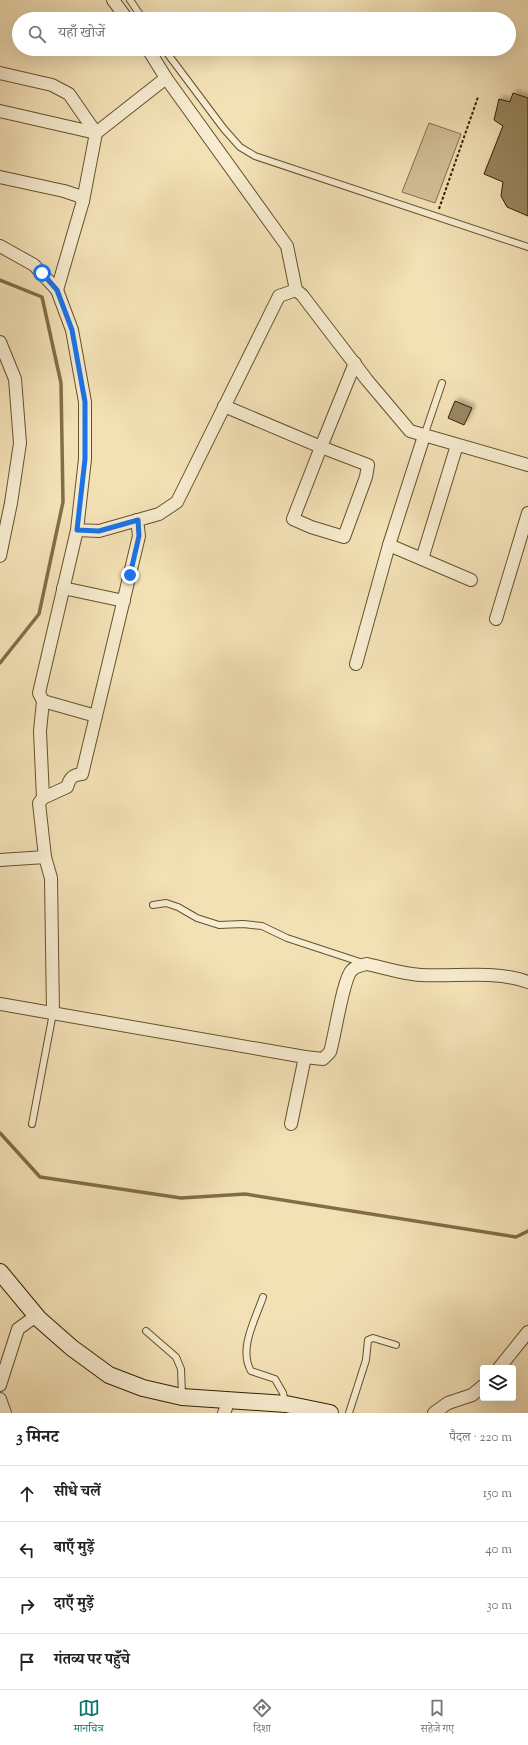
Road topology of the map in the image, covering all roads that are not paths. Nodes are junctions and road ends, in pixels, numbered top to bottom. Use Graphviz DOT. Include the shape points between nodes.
graph roads {
  1 [pos="113,0"];
  2 [pos="130,0"];
  3 [pos="121,12"];
  4 [pos="138,12"];
  5 [pos="152,56"];
  6 [pos="169,56"];
  7 [pos="0,73"];
  8 [pos="166,78"];
  9 [pos="0,111"];
  10 [pos="96,133"];
  11 [pos="0,177"];
  12 [pos="83,202"];
  13 [pos="0,246"];
  14 [pos="528,247"];
  15 [pos="57,290"];
  16 [pos="296,290"];
  17 [pos="1,346"];
  18 [pos="354,363"];
  19 [pos="442,383"];
  20 [pos="224,406"];
  21 [pos="424,436"];
  22 [pos="457,445"];
  23 [pos="321,447"];
  24 [pos="528,465"];
  25 [pos="528,513"];
  26 [pos="138,520"];
  27 [pos="77,530"];
  28 [pos="389,545"];
  29 [pos="0,556"];
  30 [pos="422,559"];
  31 [pos="471,580"];
  32 [pos="63,588"];
  33 [pos="124,601"];
  34 [pos="496,619"];
  35 [pos="356,664"];
  36 [pos="43,701"];
  37 [pos="96,716"];
  38 [pos="43,798"];
  39 [pos="46,857"];
  40 [pos="0,860"];
  41 [pos="153,905"];
  42 [pos="367,964"];
  43 [pos="528,982"];
  44 [pos="0,1004"];
  45 [pos="53,1013"];
  46 [pos="305,1057"];
  47 [pos="32,1124"];
  48 [pos="291,1124"];
  49 [pos="0,1272"];
  50 [pos="0,1284"];
  51 [pos="263,1296"];
  52 [pos="32,1318"];
  53 [pos="146,1331"];
  54 [pos="526,1338"];
  55 [pos="396,1345"];
  56 [pos="502,1365"];
  57 [pos="0,1385"];
  58 [pos="480,1388"];
  59 [pos="182,1397"];
  60 [pos="0,1399"];
  61 [pos="292,1409"];
  62 [pos="225,1410"];
  63 [pos="321,1412"];
  64 [pos="6,1413"];
  65 [pos="349,1413"];
  66 [pos="434,1413"];
  1 -- 3 [label="street"];
  2 -- 4 [label="lane"];
  5 -- 8 [label="street"];
  6 -- 14 [label="lane" via="224,129 240,147 255,156"];
  7 -- 10 [label="street" via="52,85 69,94"];
  8 -- 10 [label="street"];
  8 -- 16 [label="street" via="287,246"];
  9 -- 10 [label="street"];
  10 -- 12 [label="street"];
  11 -- 12 [label="street" via="64,191 79,196"];
  12 -- 15 [label="street"];
  13 -- 15 [label="street" via="34,265"];
  15 -- 27 [label="street" via="72,330 85,402 85,459"];
  16 -- 18 [label="street"];
  16 -- 20 [label="street" via="279,296"];
  17 -- 29 [label="street" via="15,379 20,442"];
  18 -- 21 [label="street" via="410,431"];
  18 -- 23 [label="street"];
  19 -- 21 [label="lane"];
  20 -- 23 [label="street"];
  20 -- 26 [label="street" via="177,502 159,514"];
  21 -- 22 [label="street"];
  21 -- 28 [label="street"];
  22 -- 24 [label="street"];
  22 -- 30 [label="street"];
  23 -- 23 [label="street" via="368,466 344,537 293,519"];
  25 -- 34 [label="street"];
  26 -- 27 [label="street" via="99,531"];
  26 -- 33 [label="street" via="139,536"];
  27 -- 32 [label="street"];
  28 -- 30 [label="street"];
  28 -- 35 [label="street"];
  30 -- 31 [label="street"];
  32 -- 33 [label="street"];
  32 -- 36 [label="street" via="40,686 39,693"];
  33 -- 37 [label="street"];
  36 -- 37 [label="street"];
  36 -- 38 [label="street" via="40,731"];
  37 -- 38 [label="street" via="82,774 74,775 67,787"];
  38 -- 39 [label="street" via="38,809"];
  39 -- 40 [label="street"];
  39 -- 45 [label="street" via="51,878"];
  41 -- 42 [label="lane" via="166,903 219,925 262,926 287,938"];
  42 -- 43 [label="street" via="417,975 516,978"];
  42 -- 46 [label="street" via="352,970 345,984 330,1052 323,1059"];
  44 -- 45 [label="street"];
  45 -- 46 [label="street"];
  45 -- 47 [label="lane"];
  46 -- 48 [label="street"];
  49 -- 52 [label="street"];
  50 -- 52 [label="street"];
  51 -- 61 [label="lane" via="246,1347 248,1366 251,1371 275,1379"];
  52 -- 57 [label="street" via="18,1329"];
  52 -- 59 [label="street" via="108,1375 143,1388"];
  52 -- 62 [label="street" via="68,1354 105,1381 140,1394 181,1404"];
  53 -- 59 [label="lane" via="176,1358 181,1369"];
  54 -- 56 [label="street"];
  55 -- 65 [label="lane" via="373,1338 368,1340 366,1360"];
  58 -- 66 [label="street" via="472,1395 448,1403"];
  59 -- 61 [label="street"];
  60 -- 64 [label="street"];
  61 -- 62 [label="street"];
  61 -- 63 [label="street"];
}
